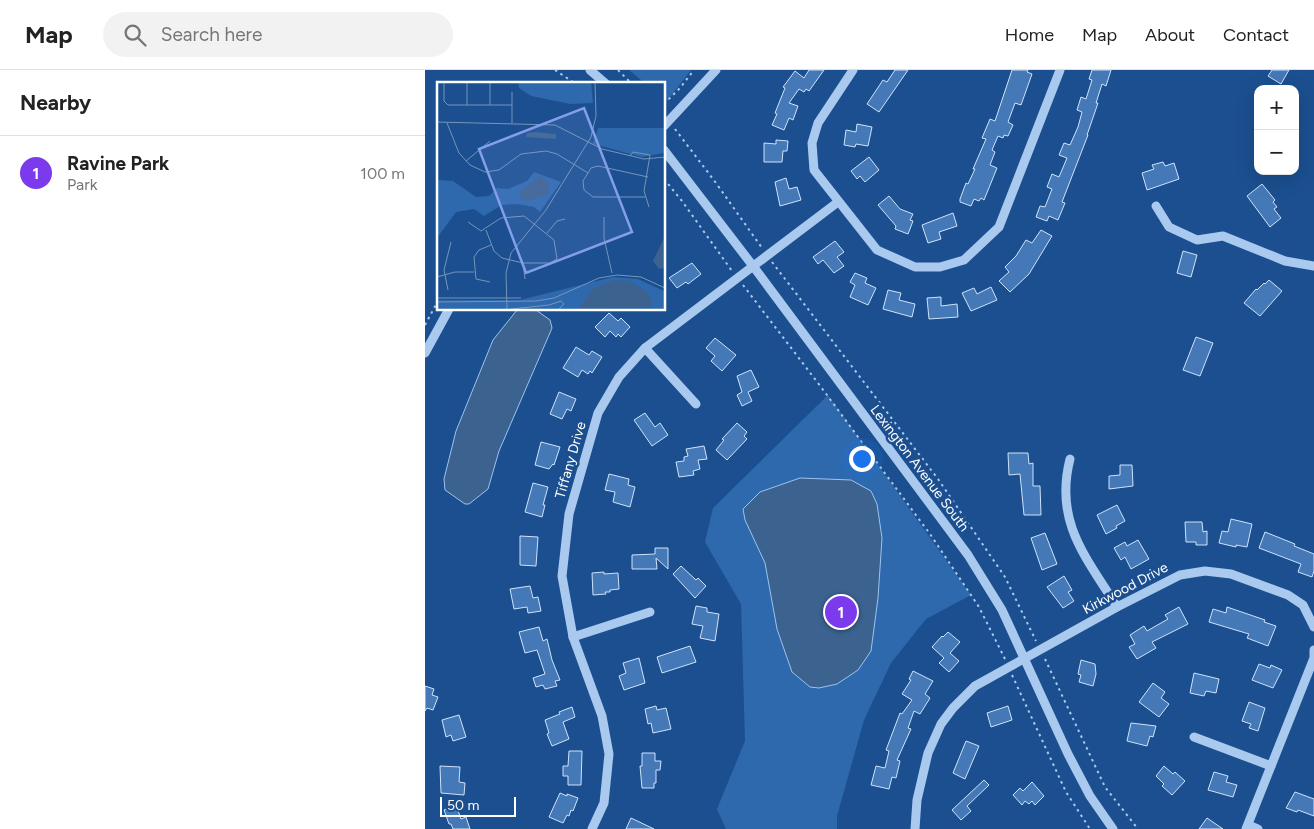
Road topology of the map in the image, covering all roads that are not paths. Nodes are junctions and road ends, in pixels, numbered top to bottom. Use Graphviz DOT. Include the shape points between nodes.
graph roads {
  1 [pos="590,70"];
  2 [pos="716,70"];
  3 [pos="853,70"];
  4 [pos="1059,70"];
  5 [pos="604,82"];
  6 [pos="665,125"];
  7 [pos="665,151"];
  8 [pos="838,202"];
  9 [pos="1156,206"];
  10 [pos="753,266"];
  11 [pos="1314,266"];
  12 [pos="448,310"];
  13 [pos="645,348"];
  14 [pos="425,353"];
  15 [pos="696,404"];
  16 [pos="1070,459"];
  17 [pos="1117,607"];
  18 [pos="650,612"];
  19 [pos="1314,627"];
  20 [pos="573,637"];
  21 [pos="1314,650"];
  22 [pos="1314,658"];
  23 [pos="1025,659"];
  24 [pos="1194,737"];
  25 [pos="1271,766"];
  26 [pos="1247,827"];
  27 [pos="592,829"];
  28 [pos="915,829"];
  29 [pos="1113,829"];
  30 [pos="1258,829"];
  1 -- 5 [label="street"];
  2 -- 6 [label="street"];
  3 -- 8 [label="street" via="818,123 812,143 814,170"];
  4 -- 8 [label="street" via="999,227 964,260 939,267 915,267 877,250"];
  7 -- 10 [label="street, Lexington Avenue South"];
  8 -- 10 [label="street, Tiffany Drive"];
  9 -- 11 [label="street" via="1169,227 1197,240 1223,236 1285,261"];
  10 -- 13 [label="street, Tiffany Drive"];
  10 -- 23 [label="street, Lexington Avenue South" via="968,555 1002,610"];
  12 -- 14 [label="street"];
  13 -- 15 [label="street"];
  13 -- 20 [label="street, Tiffany Drive" via="619,377 597,413 569,514 562,576"];
  16 -- 17 [label="street" via="1066,475 1067,514 1077,543"];
  17 -- 19 [label="street, Kirkwood Drive" via="1180,574 1205,571 1231,574 1288,595 1303,605"];
  17 -- 23 [label="street, Kirkwood Drive"];
  18 -- 20 [label="street"];
  20 -- 27 [label="street, Tiffany Drive" via="602,716 609,754 604,803"];
  21 -- 22 [label="street"];
  22 -- 25 [label="street"];
  23 -- 28 [label="street, Kirkwood Drive" via="975,686 941,724 928,753 917,800"];
  23 -- 29 [label="street, Lexington Avenue South" via="1090,796"];
  24 -- 25 [label="street"];
  25 -- 26 [label="street"];
  26 -- 30 [label="street"];
}
